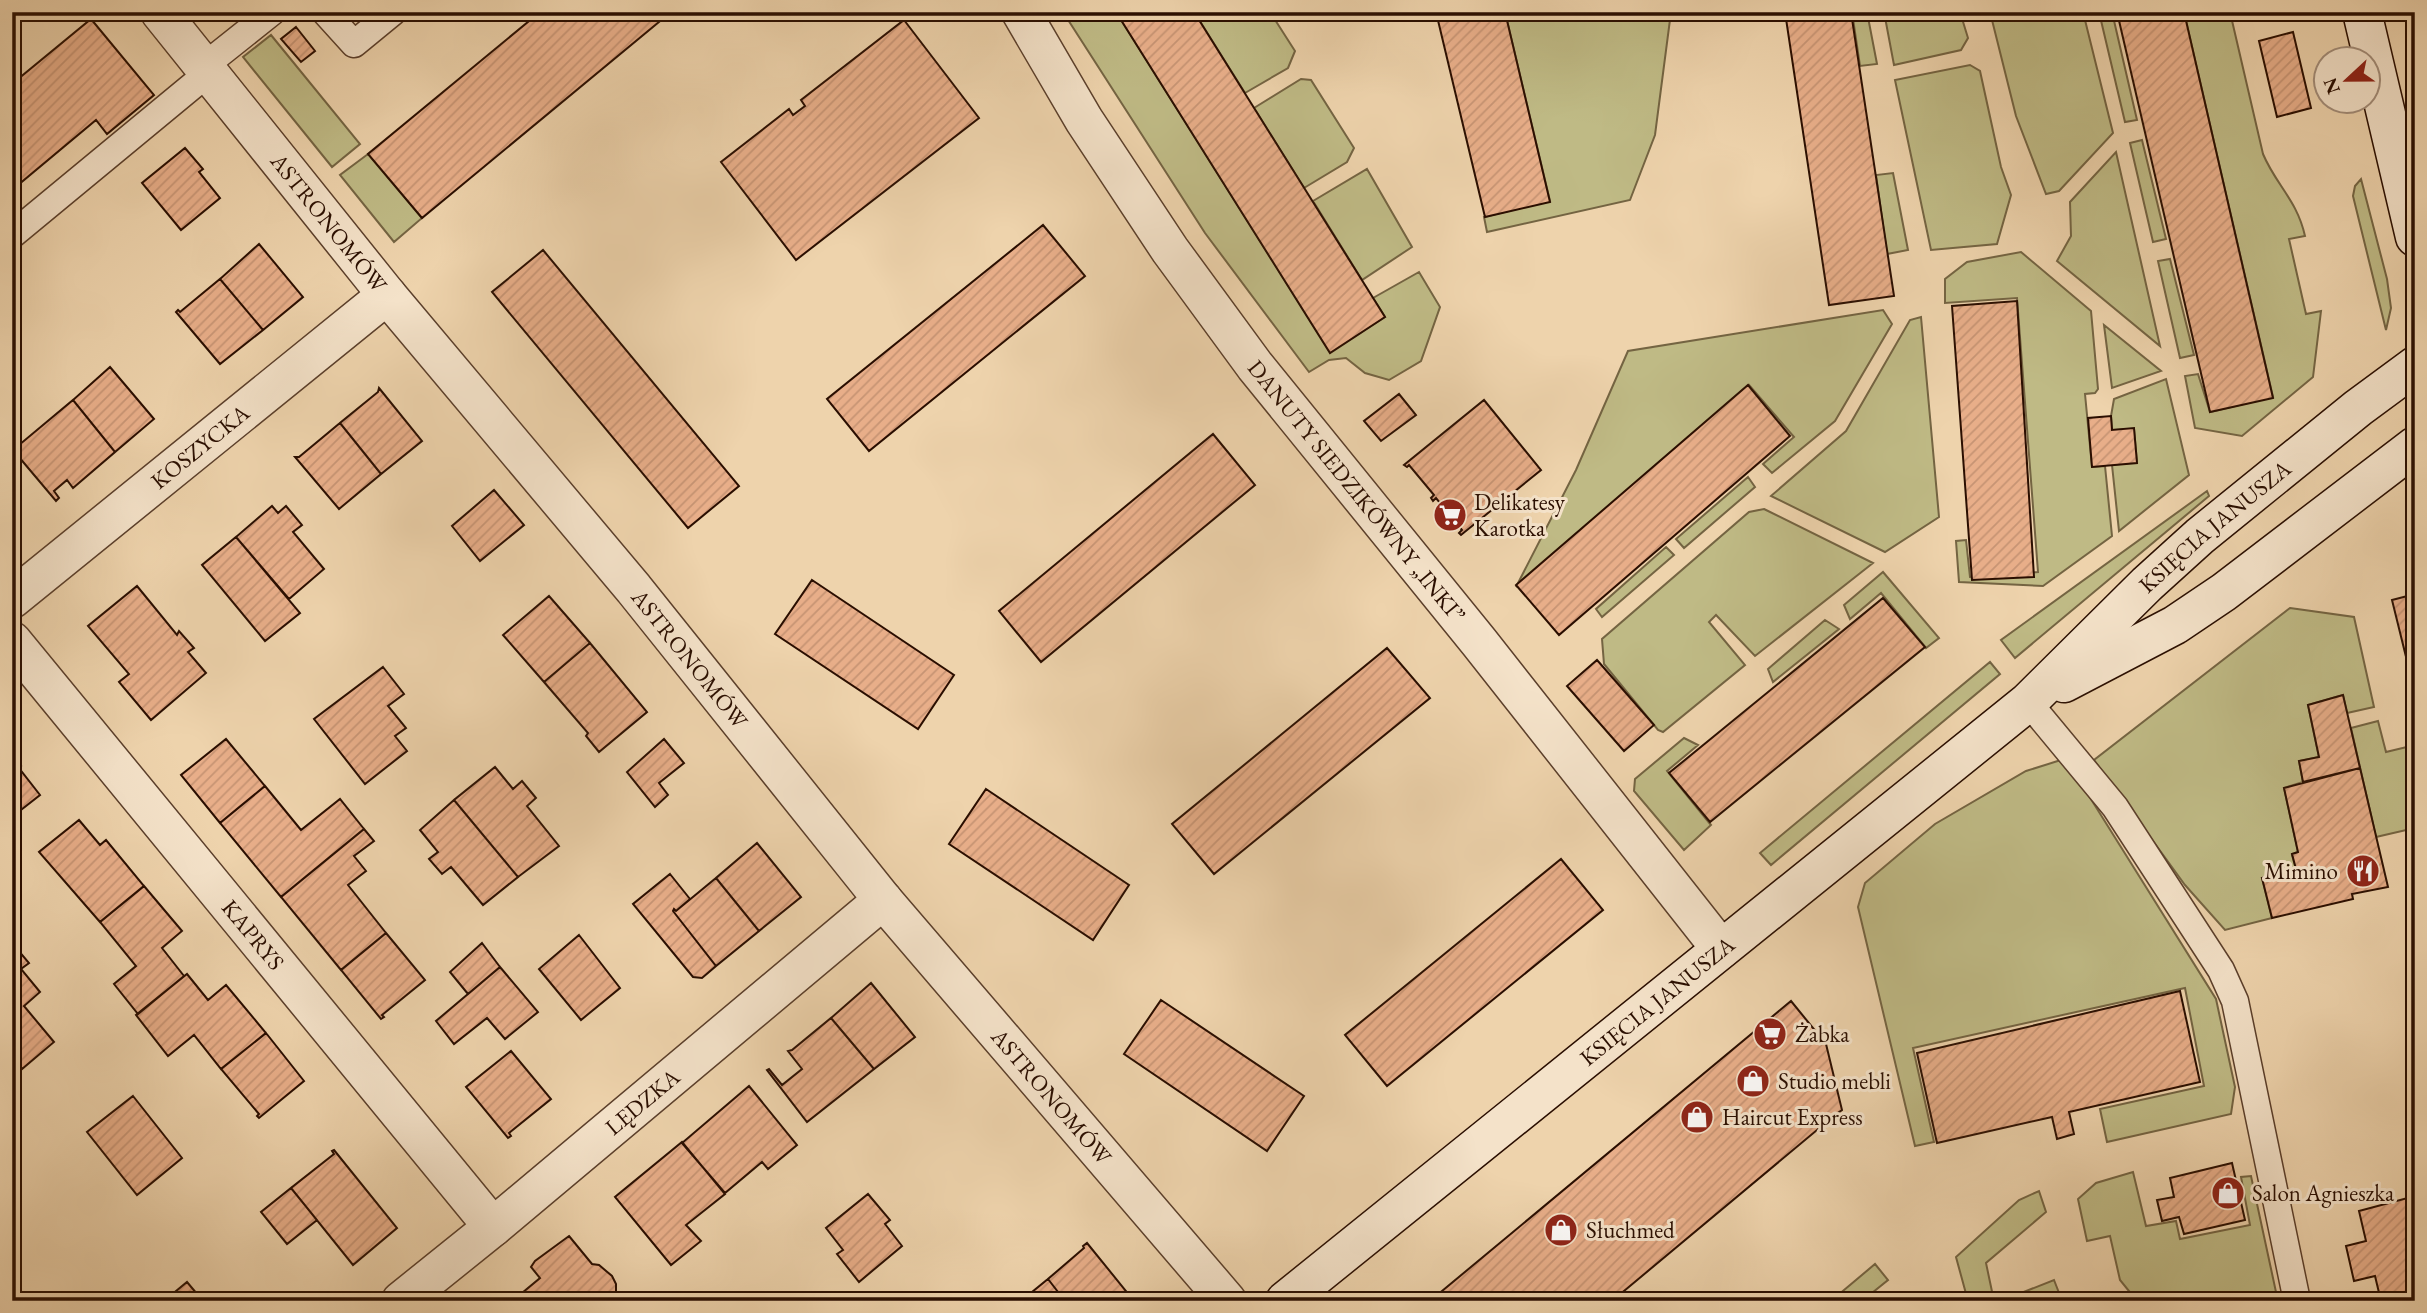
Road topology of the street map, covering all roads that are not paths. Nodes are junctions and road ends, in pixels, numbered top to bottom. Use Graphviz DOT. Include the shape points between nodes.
graph roads {
  1 [pos="160,12"];
  2 [pos="272,12"];
  3 [pos="325,12"];
  4 [pos="393,12"];
  5 [pos="1021,12"];
  6 [pos="2362,12"];
  7 [pos="206,70"];
  8 [pos="12,235"];
  9 [pos="2415,237"];
  10 [pos="387,295"];
  11 [pos="2415,366"];
  12 [pos="2415,446"];
  13 [pos="12,598"];
  14 [pos="12,640"];
  15 [pos="2028,702"];
  16 [pos="883,900"];
  17 [pos="1720,949"];
  18 [pos="493,1227"];
  19 [pos="401,1301"];
  20 [pos="1227,1301"];
  21 [pos="1285,1301"];
  22 [pos="2297,1301"];
  1 -- 7 [label="street, ASTRONOMÓW"];
  2 -- 7 [label="lane"];
  3 -- 4 [label="lane" via="354,44"];
  5 -- 17 [label="street, DANUTY SIEDZIKÓWNY „INKI”" via="1105,153 1247,356"];
  6 -- 9 [label="street"];
  7 -- 8 [label="lane"];
  7 -- 10 [label="street, ASTRONOMÓW"];
  10 -- 13 [label="street, KOSZYCKA"];
  10 -- 16 [label="street, ASTRONOMÓW" via="634,589"];
  11 -- 15 [label="street, KSIĘCIA JANUSZA" via="2200,536"];
  12 -- 15 [label="street, KSIĘCIA JANUSZA" via="2175,625"];
  14 -- 18 [label="street, KAPRYS"];
  15 -- 17 [label="street, KSIĘCIA JANUSZA"];
  15 -- 22 [label="lane" via="2115,807 2221,970 2235,1001"];
  16 -- 18 [label="street, LĘDZKA"];
  16 -- 20 [label="street, ASTRONOMÓW"];
  17 -- 21 [label="street, KSIĘCIA JANUSZA"];
  18 -- 19 [label="street, LĘDZKA"];
}
